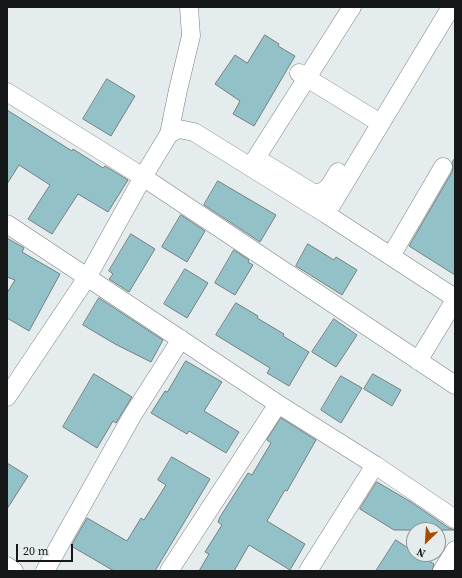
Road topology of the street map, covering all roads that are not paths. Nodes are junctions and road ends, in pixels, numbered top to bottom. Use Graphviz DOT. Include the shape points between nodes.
graph roads {
  1 [pos="189,7"];
  2 [pos="339,7"];
  3 [pos="352,7"];
  4 [pos="440,7"];
  5 [pos="451,7"];
  6 [pos="303,75"];
  7 [pos="7,92"];
  8 [pos="372,118"];
  9 [pos="169,134"];
  10 [pos="250,158"];
  11 [pos="443,167"];
  12 [pos="143,177"];
  13 [pos="326,214"];
  14 [pos="7,224"];
  15 [pos="391,256"];
  16 [pos="88,276"];
  17 [pos="455,299"];
  18 [pos="181,340"];
  19 [pos="418,361"];
  20 [pos="455,385"];
  21 [pos="7,398"];
  22 [pos="278,404"];
  23 [pos="375,465"];
  24 [pos="455,518"];
  25 [pos="455,550"];
  26 [pos="7,566"];
  27 [pos="14,571"];
  28 [pos="45,571"];
  29 [pos="169,571"];
  30 [pos="308,571"];
  31 [pos="442,571"];
  1 -- 9 [label="street" via="191,36"];
  2 -- 6 [label="street"];
  3 -- 6 [label="street"];
  4 -- 8 [label="street"];
  5 -- 13 [label="street"];
  6 -- 8 [label="street"];
  6 -- 10 [label="street"];
  7 -- 12 [label="street"];
  8 -- 10 [label="street" via="328,188 319,194"];
  9 -- 10 [label="street" via="179,129 194,132"];
  9 -- 12 [label="street"];
  10 -- 13 [label="street"];
  11 -- 15 [label="street"];
  12 -- 16 [label="street"];
  12 -- 19 [label="street"];
  13 -- 15 [label="street"];
  14 -- 16 [label="street"];
  15 -- 17 [label="street"];
  16 -- 18 [label="street"];
  16 -- 21 [label="street"];
  17 -- 19 [label="street"];
  18 -- 22 [label="street"];
  18 -- 28 [label="street" via="132,416"];
  19 -- 20 [label="street"];
  22 -- 23 [label="street"];
  22 -- 29 [label="street"];
  23 -- 24 [label="street"];
  23 -- 30 [label="street"];
  25 -- 31 [label="street"];
  26 -- 27 [label="street"];
}
